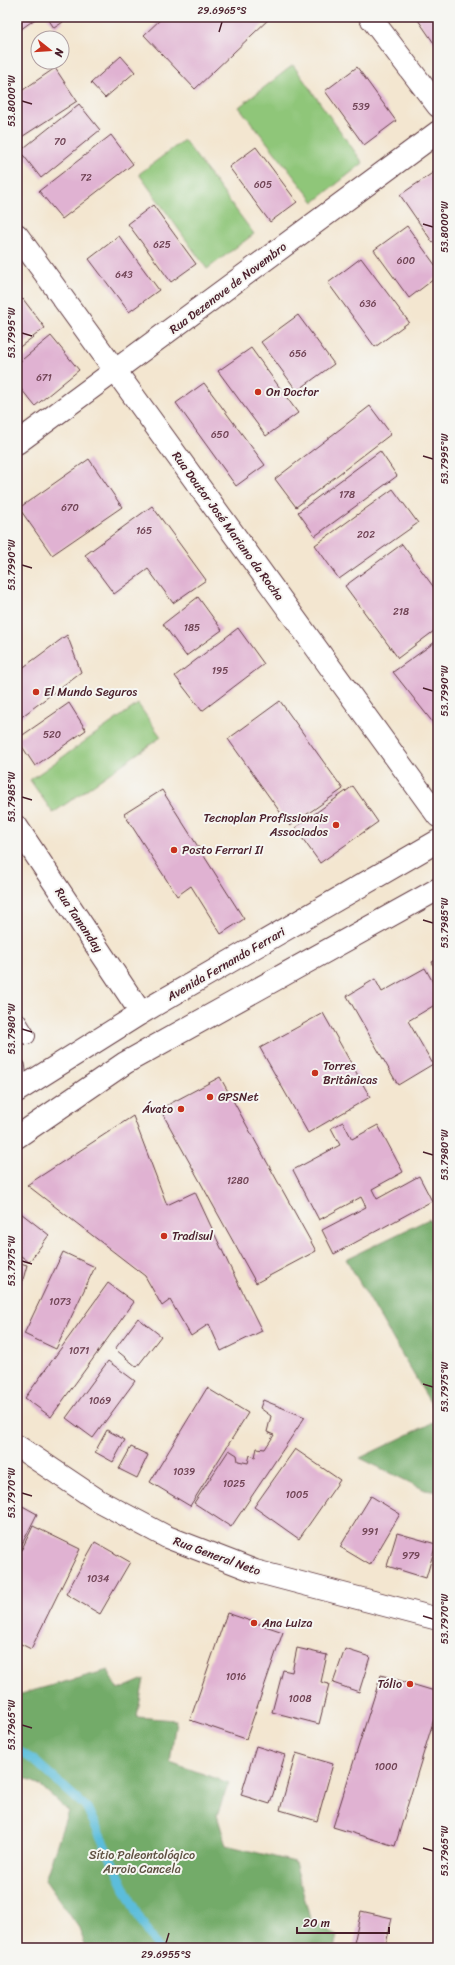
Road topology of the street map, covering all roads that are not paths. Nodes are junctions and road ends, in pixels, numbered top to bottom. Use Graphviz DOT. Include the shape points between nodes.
graph roads {
  1 [pos="370,17"];
  2 [pos="438,106"];
  3 [pos="438,132"];
  4 [pos="17,235"];
  5 [pos="116,371"];
  6 [pos="17,443"];
  7 [pos="438,816"];
  8 [pos="17,828"];
  9 [pos="438,841"];
  10 [pos="438,889"];
  11 [pos="141,1013"];
  12 [pos="17,1020"];
  13 [pos="27,1036"];
  14 [pos="17,1067"];
  15 [pos="18,1091"];
  16 [pos="17,1137"];
  17 [pos="17,1446"];
  18 [pos="438,1619"];
  1 -- 2 [label="street"];
  3 -- 5 [label="street, Rua Dezenove de Novembro"];
  4 -- 5 [label="street, Rua Doutor José Mariano da Rocha"];
  5 -- 6 [label="street, Rua Dezenove de Novembro"];
  5 -- 7 [label="street, Rua Doutor José Mariano da Rocha"];
  8 -- 11 [label="street, Rua Tamanday"];
  9 -- 11 [label="street, Avenida Fernando Ferrari"];
  10 -- 16 [label="street" via="125,1062"];
  11 -- 15 [label="street, Avenida Fernando Ferrari"];
  12 -- 13 [label="lane"];
  14 -- 15 [label="lane"];
  17 -- 18 [label="street, Rua General Neto" via="99,1501 167,1537 255,1571"];
}
